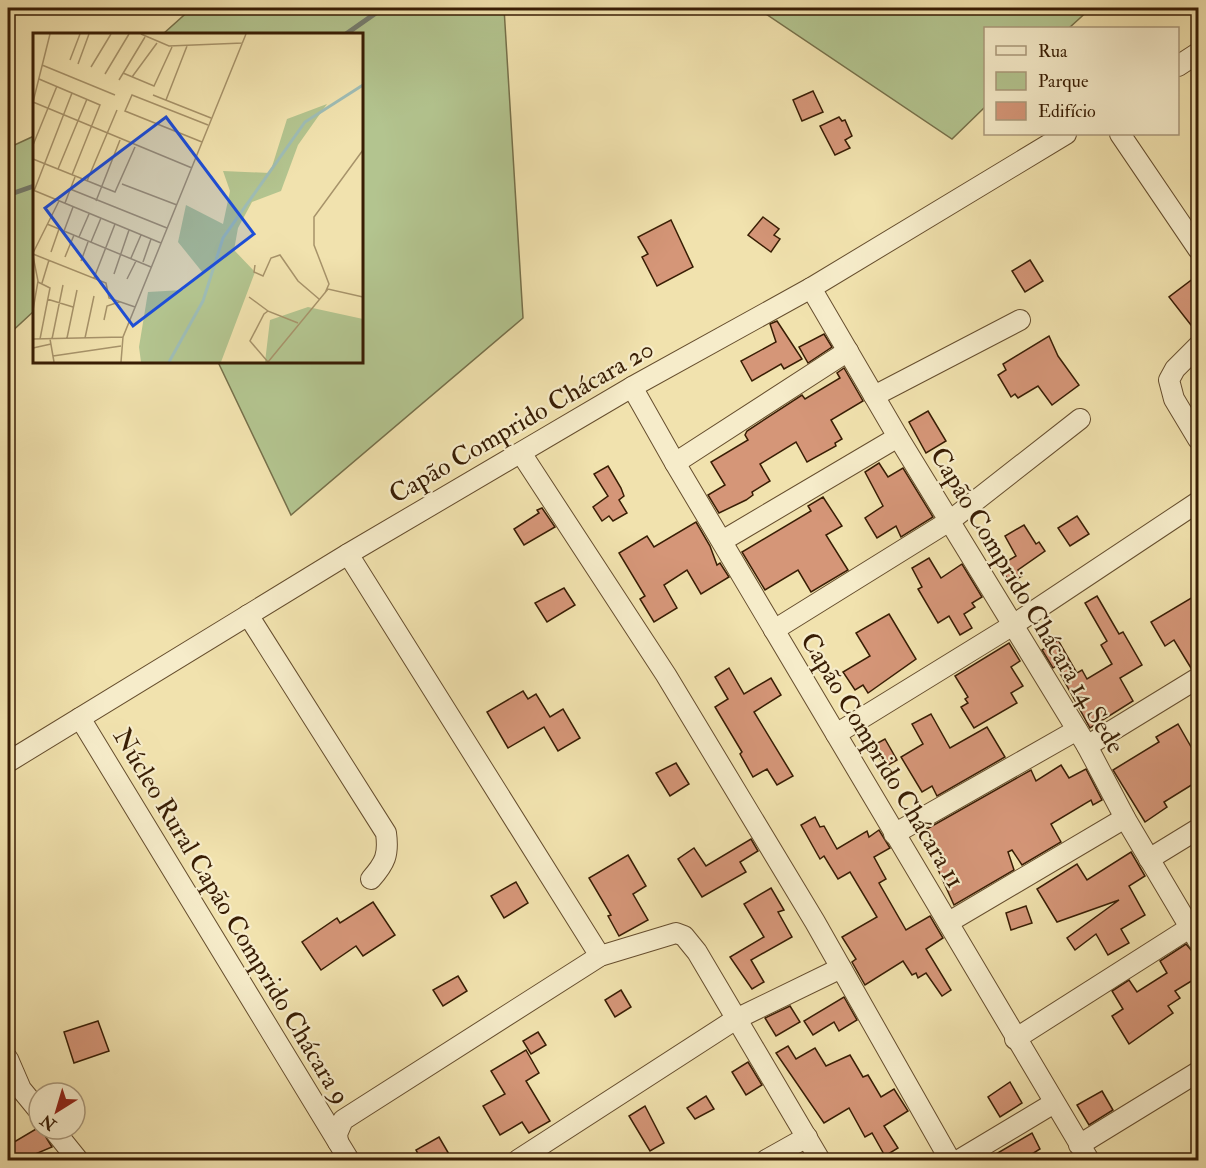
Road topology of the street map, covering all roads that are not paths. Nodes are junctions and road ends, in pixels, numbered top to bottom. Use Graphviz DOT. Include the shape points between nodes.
graph roads {
  1 [pos="1198,53"];
  2 [pos="1179,65"];
  3 [pos="1064,135"];
  4 [pos="1121,135"];
  5 [pos="1177,217"];
  6 [pos="1198,221"];
  7 [pos="1198,249"];
  8 [pos="811,288"];
  9 [pos="1020,320"];
  10 [pos="1198,346"];
  11 [pos="848,351"];
  12 [pos="632,387"];
  13 [pos="874,396"];
  14 [pos="1080,419"];
  15 [pos="898,436"];
  16 [pos="1198,439"];
  17 [pos="521,453"];
  18 [pos="675,463"];
  19 [pos="1198,502"];
  20 [pos="951,520"];
  21 [pos="722,541"];
  22 [pos="348,554"];
  23 [pos="248,615"];
  24 [pos="1013,626"];
  25 [pos="774,630"];
  26 [pos="1198,678"];
  27 [pos="80,718"];
  28 [pos="836,734"];
  29 [pos="1082,738"];
  30 [pos="8,762"];
  31 [pos="1125,818"];
  32 [pos="1198,829"];
  33 [pos="894,834"];
  34 [pos="1149,859"];
  35 [pos="371,879"];
  36 [pos="949,922"];
  37 [pos="1195,934"];
  38 [pos="600,956"];
  39 [pos="841,968"];
  40 [pos="736,1019"];
  41 [pos="1015,1039"];
  42 [pos="8,1059"];
  43 [pos="1198,1072"];
  44 [pos="27,1096"];
  45 [pos="1054,1103"];
  46 [pos="807,1137"];
  47 [pos="62,1141"];
  48 [pos="338,1142"];
  49 [pos="1084,1153"];
  50 [pos="78,1161"];
  51 [pos="349,1161"];
  52 [pos="518,1161"];
  53 [pos="766,1161"];
  54 [pos="820,1161"];
  55 [pos="950,1161"];
  56 [pos="959,1161"];
  1 -- 2 [label="street"];
  3 -- 8 [label="street, Capão Comprido Chácara 20"];
  4 -- 5 [label="street"];
  5 -- 6 [label="street"];
  5 -- 7 [label="street"];
  8 -- 11 [label="street, Capão Comprido Chácara 14 Sede"];
  8 -- 12 [label="street, Capão Comprido Chácara 20"];
  9 -- 13 [label="street"];
  10 -- 16 [label="street" via="1169,380 1174,399"];
  11 -- 13 [label="street, Capão Comprido Chácara 14 Sede"];
  11 -- 18 [label="street"];
  12 -- 17 [label="street, Capão Comprido Chácara 20"];
  12 -- 18 [label="street, Capão Comprido Chácara 11"];
  13 -- 15 [label="street, Capão Comprido Chácara 14 Sede"];
  14 -- 20 [label="street"];
  15 -- 20 [label="street, Capão Comprido Chácara 14 Sede"];
  15 -- 21 [label="street"];
  17 -- 22 [label="street, Capão Comprido Chácara 20"];
  17 -- 39 [label="street" via="666,675"];
  18 -- 21 [label="street, Capão Comprido Chácara 11"];
  19 -- 24 [label="street"];
  20 -- 24 [label="street, Capão Comprido Chácara 14 Sede"];
  20 -- 25 [label="street"];
  21 -- 25 [label="street, Capão Comprido Chácara 11"];
  22 -- 23 [label="street, Capão Comprido Chácara 20"];
  22 -- 38 [label="street"];
  23 -- 27 [label="street, Capão Comprido Chácara 20"];
  23 -- 35 [label="street" via="386,833 388,852"];
  24 -- 28 [label="street"];
  24 -- 29 [label="street, Capão Comprido Chácara 14 Sede"];
  25 -- 28 [label="street, Capão Comprido Chácara 11"];
  26 -- 29 [label="street"];
  27 -- 30 [label="street, Capão Comprido Chácara 20"];
  27 -- 48 [label="street, Núcleo Rural Capão Comprido Chácara 9"];
  28 -- 33 [label="street, Capão Comprido Chácara 11"];
  29 -- 31 [label="street, Capão Comprido Chácara 14 Sede"];
  29 -- 33 [label="street"];
  31 -- 34 [label="street, Capão Comprido Chácara 14 Sede"];
  31 -- 36 [label="street"];
  32 -- 34 [label="street"];
  33 -- 36 [label="street, Capão Comprido Chácara 11"];
  34 -- 37 [label="street, Capão Comprido Chácara 14 Sede"];
  36 -- 41 [label="street, Capão Comprido Chácara 11"];
  37 -- 41 [label="street"];
  38 -- 40 [label="street" via="669,934 684,936"];
  38 -- 48 [label="street" via="343,1120"];
  39 -- 40 [label="street"];
  39 -- 55 [label="street"];
  40 -- 46 [label="street"];
  40 -- 52 [label="street"];
  41 -- 45 [label="street, Capão Comprido Chácara 11"];
  42 -- 44 [label="street"];
  43 -- 49 [label="street"];
  45 -- 49 [label="street, Capão Comprido Chácara 11"];
  45 -- 56 [label="street"];
  46 -- 53 [label="street"];
  46 -- 54 [label="street"];
  47 -- 50 [label="street"];
  48 -- 51 [label="street, Núcleo Rural Capão Comprido Chácara 9"];
}
